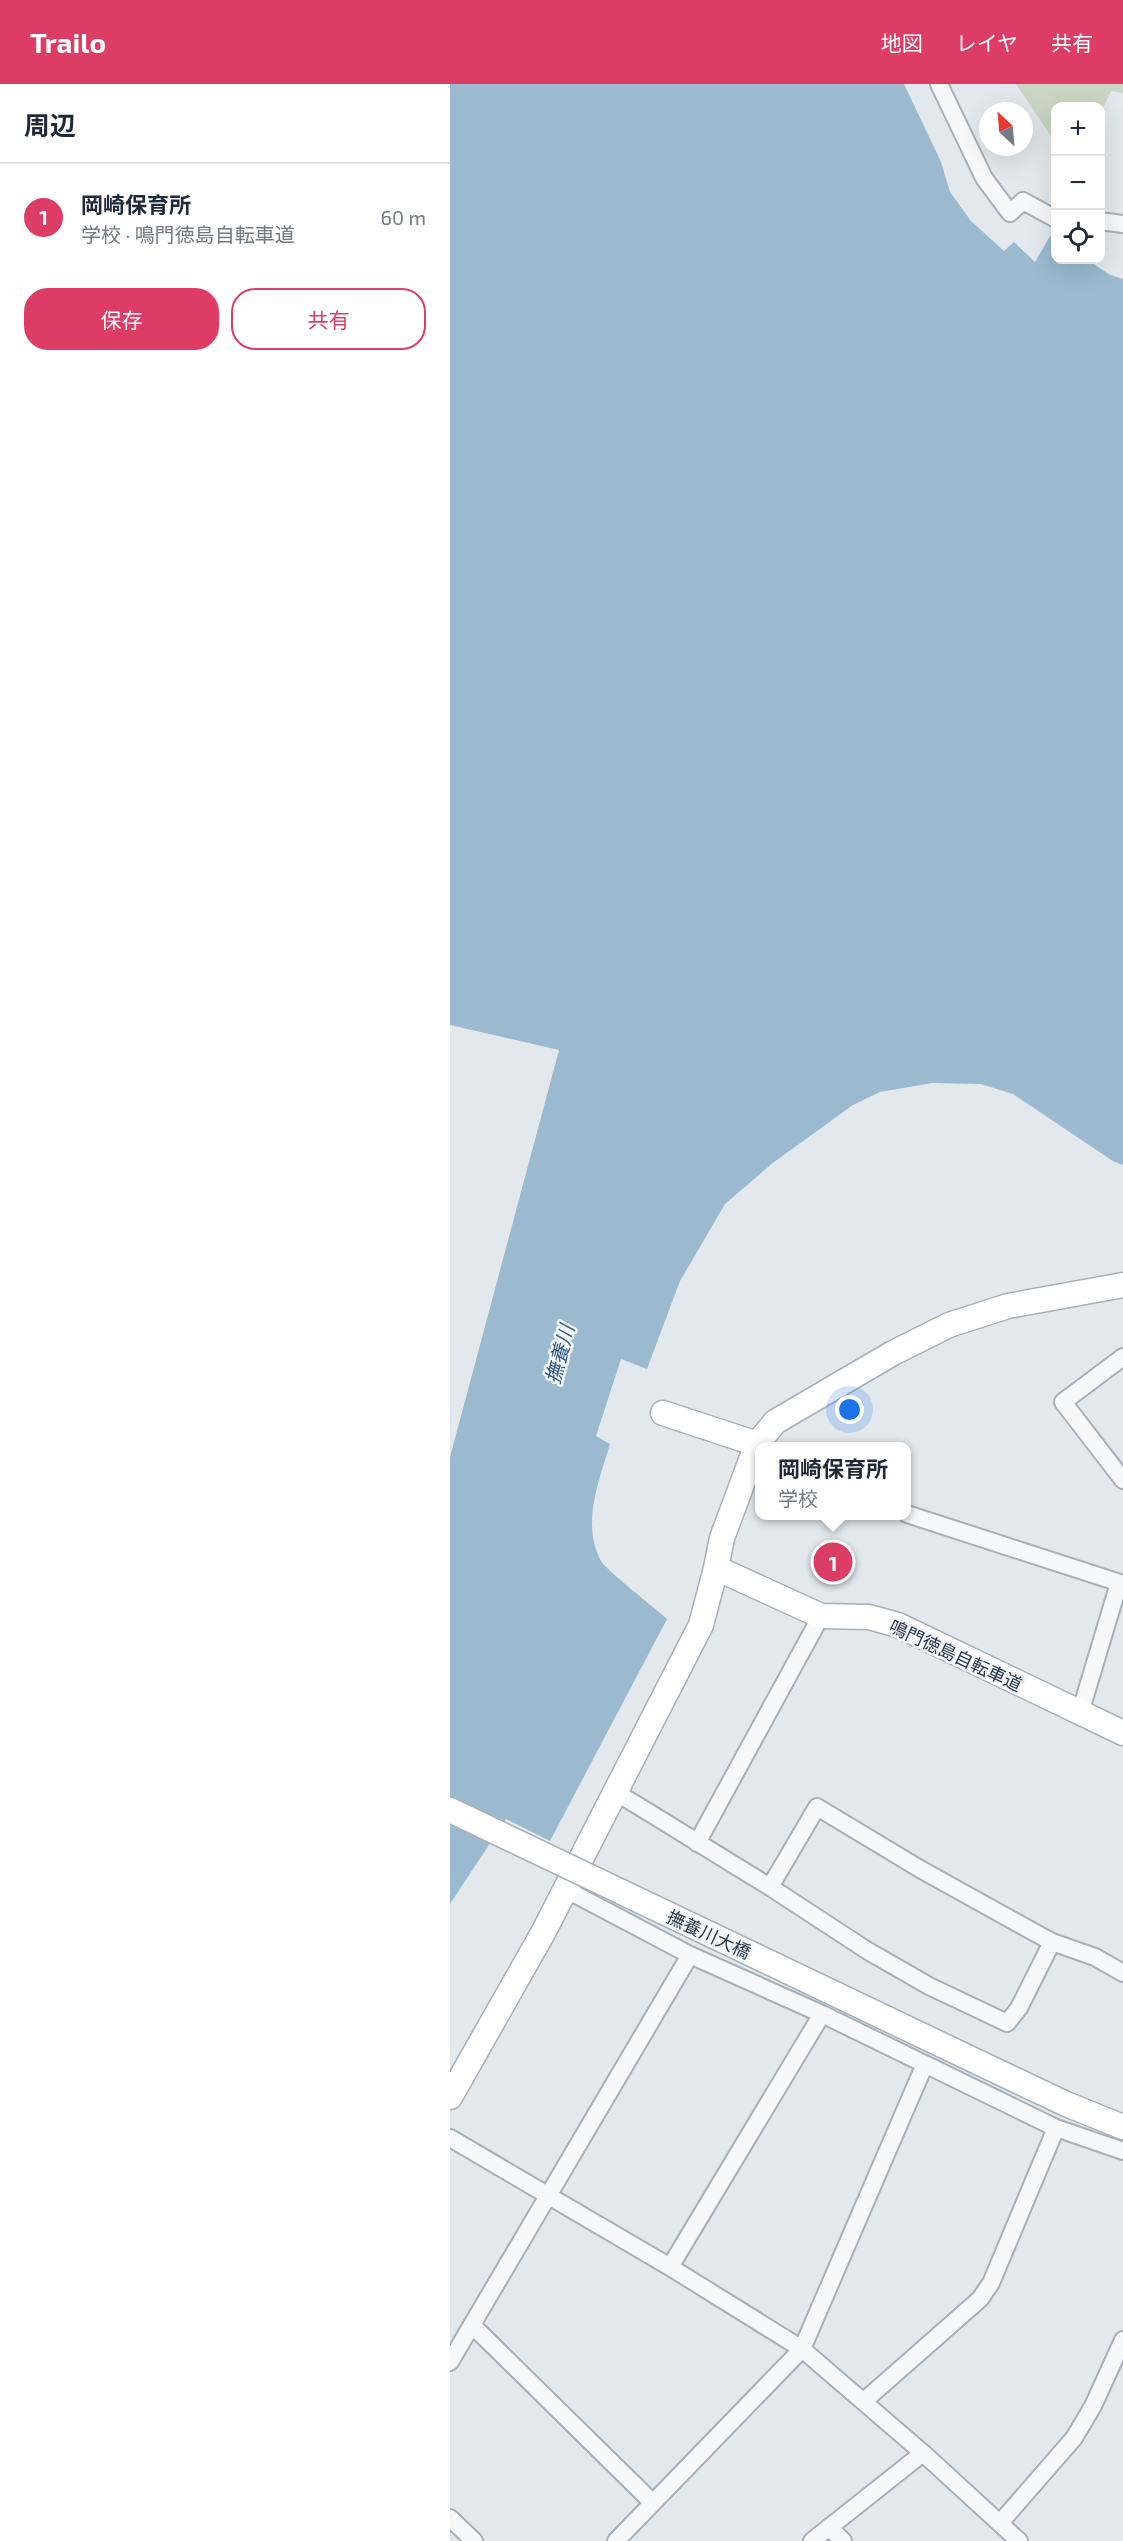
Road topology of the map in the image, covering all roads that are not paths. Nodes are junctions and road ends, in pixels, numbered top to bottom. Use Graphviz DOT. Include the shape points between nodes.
graph roads {
  1 [pos="939,84"];
  2 [pos="1051,216"];
  3 [pos="1105,222"];
  4 [pos="1123,224"];
  5 [pos="1123,1286"];
  6 [pos="1123,1357"];
  7 [pos="663,1413"];
  8 [pos="764,1442"];
  9 [pos="755,1458"];
  10 [pos="1123,1480"];
  11 [pos="911,1516"];
  12 [pos="716,1568"];
  13 [pos="1121,1583"];
  14 [pos="820,1616"];
  15 [pos="1080,1713"];
  16 [pos="1123,1733"];
  17 [pos="614,1791"];
  18 [pos="450,1810"];
  19 [pos="697,1843"];
  20 [pos="770,1887"];
  21 [pos="565,1889"];
  22 [pos="1052,1942"];
  23 [pos="690,1955"];
  24 [pos="1123,1973"];
  25 [pos="822,2014"];
  26 [pos="925,2064"];
  27 [pos="450,2097"];
  28 [pos="1123,2127"];
  29 [pos="1056,2128"];
  30 [pos="450,2138"];
  31 [pos="1123,2151"];
  32 [pos="548,2194"];
  33 [pos="670,2267"];
  34 [pos="472,2325"];
  35 [pos="1123,2340"];
  36 [pos="802,2349"];
  37 [pos="450,2362"];
  38 [pos="864,2401"];
  39 [pos="923,2453"];
  40 [pos="653,2503"];
  41 [pos="450,2518"];
  42 [pos="1000,2523"];
  43 [pos="829,2527"];
  44 [pos="474,2541"];
  45 [pos="616,2541"];
  46 [pos="812,2541"];
  47 [pos="843,2541"];
  48 [pos="1019,2541"];
  1 -- 2 [label="street" via="984,178 1010,213 1023,201"];
  3 -- 4 [label="street"];
  5 -- 8 [label="street" via="1008,1306 950,1325 893,1353 775,1422"];
  6 -- 10 [label="street" via="1063,1402"];
  7 -- 9 [label="street"];
  9 -- 12 [label="street" via="722,1538"];
  11 -- 13 [label="street"];
  12 -- 14 [label="street, 鳴門徳島自転車道"];
  12 -- 17 [label="street" via="701,1625"];
  13 -- 15 [label="street"];
  14 -- 15 [label="street, 鳴門徳島自転車道" via="869,1617 898,1625"];
  14 -- 19 [label="street"];
  15 -- 16 [label="street, 鳴門徳島自転車道"];
  17 -- 19 [label="street"];
  17 -- 21 [label="street"];
  18 -- 28 [label="street, 撫養川大橋, bridge" via="1066,2104"];
  19 -- 20 [label="street"];
  20 -- 22 [label="street" via="817,1807"];
  20 -- 22 [label="street" via="868,1951 929,1986 1007,2023 1019,2008"];
  21 -- 23 [label="street"];
  21 -- 27 [label="street"];
  22 -- 24 [label="street" via="1095,1957"];
  23 -- 25 [label="street"];
  23 -- 32 [label="street"];
  25 -- 26 [label="street"];
  25 -- 33 [label="street"];
  26 -- 29 [label="street"];
  26 -- 36 [label="street"];
  29 -- 31 [label="street"];
  29 -- 38 [label="street" via="991,2283 980,2299"];
  30 -- 32 [label="street"];
  32 -- 33 [label="street"];
  32 -- 34 [label="street"];
  33 -- 36 [label="street"];
  34 -- 37 [label="street"];
  34 -- 40 [label="street"];
  35 -- 42 [label="street" via="1074,2438"];
  36 -- 38 [label="street"];
  36 -- 40 [label="street"];
  38 -- 39 [label="street"];
  39 -- 42 [label="street"];
  39 -- 43 [label="street"];
  40 -- 45 [label="street"];
  41 -- 44 [label="street"];
  42 -- 48 [label="street"];
  43 -- 46 [label="street"];
  43 -- 47 [label="street"];
}
